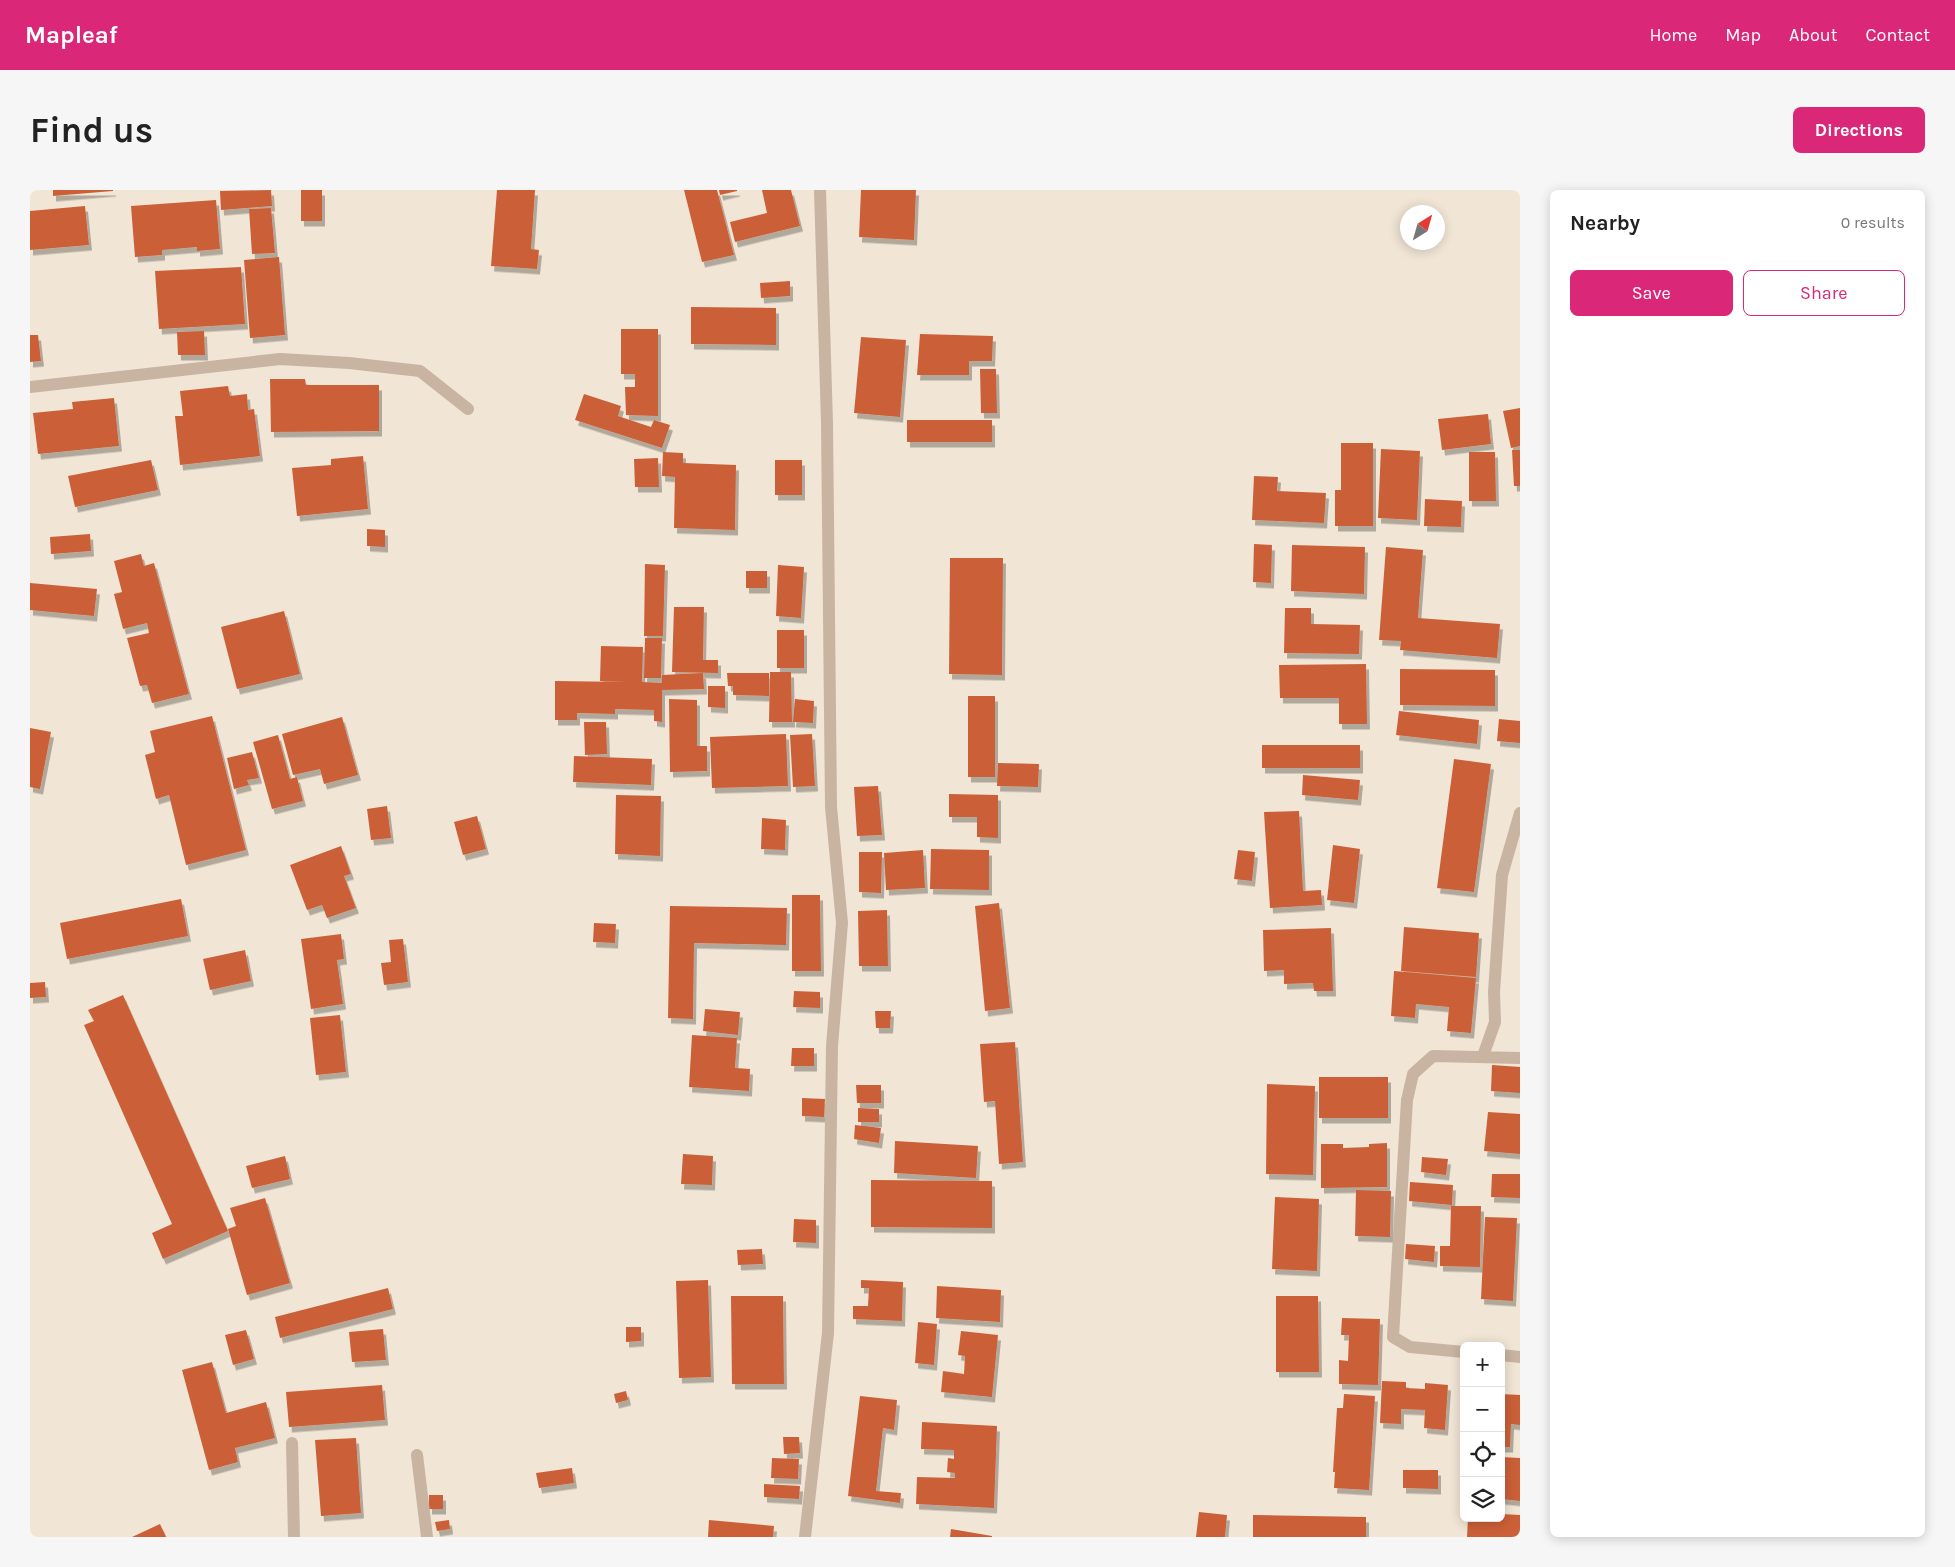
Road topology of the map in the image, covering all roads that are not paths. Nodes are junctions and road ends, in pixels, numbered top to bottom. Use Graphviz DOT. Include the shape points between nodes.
graph roads {
  1 [pos="820,190"];
  2 [pos="30,387"];
  3 [pos="468,409"];
  4 [pos="1520,812"];
  5 [pos="1484,1056"];
  6 [pos="1520,1058"];
  7 [pos="1460,1352"];
  8 [pos="1505,1355"];
  9 [pos="1520,1357"];
  10 [pos="292,1443"];
  11 [pos="417,1455"];
  12 [pos="294,1537"];
  13 [pos="427,1537"];
  14 [pos="805,1537"];
  1 -- 14 [label="street" via="827,423 831,807 842,923 832,1046 828,1333"];
  2 -- 3 [label="street" via="280,359 420,371"];
  4 -- 5 [label="street" via="1502,875 1495,1022"];
  5 -- 6 [label="street"];
  5 -- 7 [label="street" via="1433,1056 1413,1074 1407,1100 1393,1337 1410,1347"];
  8 -- 9 [label="street"];
  10 -- 12 [label="street"];
  11 -- 13 [label="street"];
}
